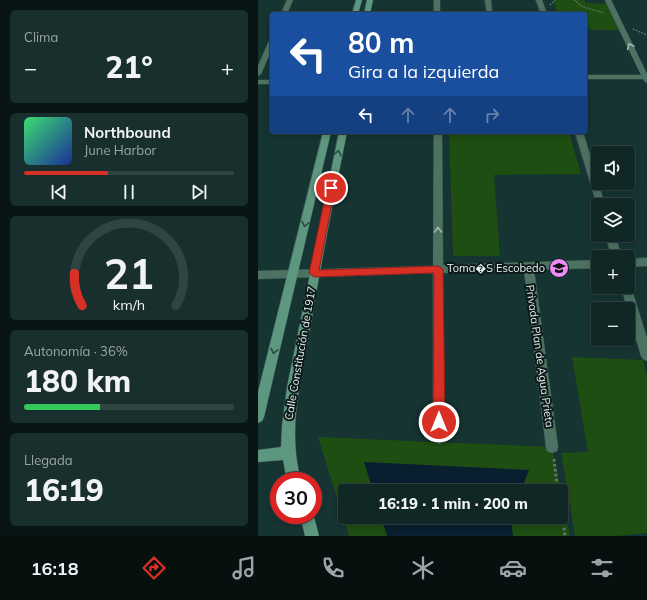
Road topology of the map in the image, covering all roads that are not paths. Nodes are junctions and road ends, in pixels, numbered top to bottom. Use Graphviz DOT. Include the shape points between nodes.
graph roads {
  1 [pos="290,0"];
  2 [pos="359,0"];
  3 [pos="370,0"];
  4 [pos="437,0"];
  5 [pos="488,0"];
  6 [pos="539,0"];
  7 [pos="608,0"];
  8 [pos="285,12"];
  9 [pos="356,12"];
  10 [pos="367,12"];
  11 [pos="437,12"];
  12 [pos="490,12"];
  13 [pos="543,12"];
  14 [pos="270,46"];
  15 [pos="258,74"];
  16 [pos="587,78"];
  17 [pos="646,78"];
  18 [pos="258,82"];
  19 [pos="270,82"];
  20 [pos="327,134"];
  21 [pos="343,134"];
  22 [pos="438,134"];
  23 [pos="580,134"];
  24 [pos="599,198"];
  25 [pos="647,262"];
  26 [pos="635,263"];
  27 [pos="591,264"];
  28 [pos="528,266"];
  29 [pos="438,269"];
  30 [pos="314,273"];
  31 [pos="292,274"];
  32 [pos="258,275"];
  33 [pos="628,294"];
  34 [pos="647,356"];
  35 [pos="258,417"];
  36 [pos="439,438"];
  37 [pos="552,447"];
  38 [pos="289,453"];
  39 [pos="258,456"];
  40 [pos="292,472"];
  41 [pos="309,524"];
  42 [pos="312,536"];
  1 -- 8 [label="street"];
  2 -- 9 [label="street"];
  3 -- 10 [label="street"];
  4 -- 11 [label="street"];
  5 -- 12 [label="street"];
  6 -- 13 [label="street"];
  17 -- 7 [label="street, one-way"];
  14 -- 15 [label="street"];
  16 -- 17 [label="street"];
  18 -- 19 [label="street"];
  20 -- 31 [label="street, Calle Constitución de 1917, one-way"];
  30 -- 21 [label="street, Calle Constitución de 1917, one-way"];
  29 -- 22 [label="street, one-way"];
  23 -- 24 [label="street"];
  25 -- 26 [label="street"];
  27 -- 28 [label="street"];
  28 -- 29 [label="street"];
  28 -- 37 [label="street, Privada Plan de Agua Prieta"];
  29 -- 30 [label="street"];
  29 -- 36 [label="street"];
  30 -- 31 [label="street"];
  30 -- 38 [label="street, Calle Constitución de 1917" via="288,423"];
  31 -- 32 [label="street"];
  31 -- 35 [label="street, Calle Constitución de 1917, one-way"];
  33 -- 34 [label="street"];
  38 -- 39 [label="street"];
  38 -- 40 [label="street, Calle Constitución de 1917"];
  41 -- 42 [label="street"];
}
